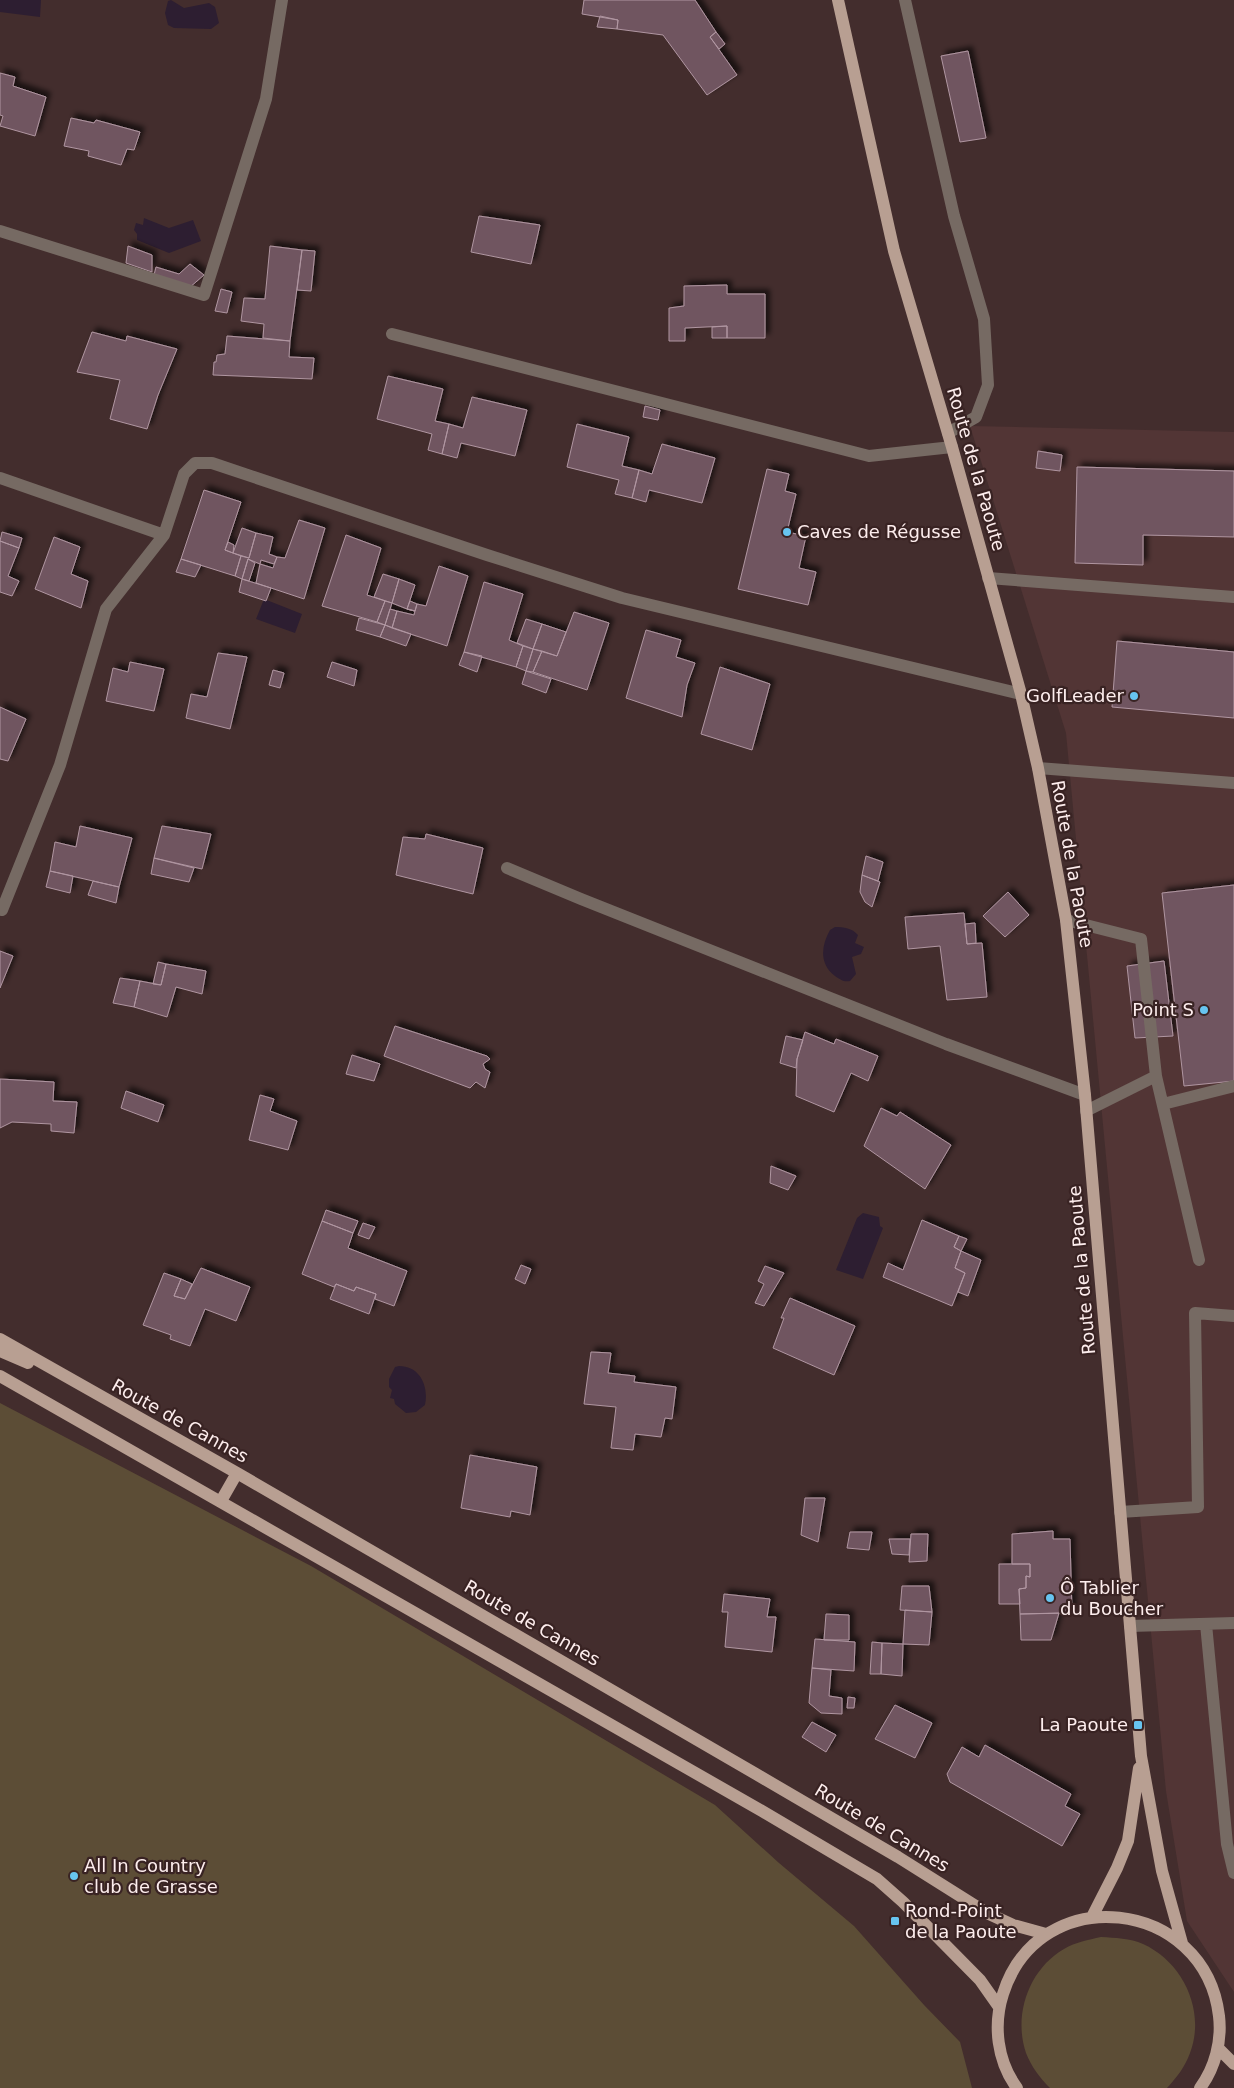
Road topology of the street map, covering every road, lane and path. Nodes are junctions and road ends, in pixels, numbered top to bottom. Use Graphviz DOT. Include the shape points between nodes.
graph roads {
  1 [pos="282,0"];
  2 [pos="838,0"];
  3 [pos="905,0"];
  4 [pos="0,230"];
  5 [pos="392,334"];
  6 [pos="948,433"];
  7 [pos="952,447"];
  8 [pos="0,478"];
  9 [pos="164,535"];
  10 [pos="988,578"];
  11 [pos="1234,597"];
  12 [pos="1021,694"];
  13 [pos="1038,768"];
  14 [pos="1234,782"];
  15 [pos="507,868"];
  16 [pos="2,910"];
  17 [pos="1066,920"];
  18 [pos="1156,1076"];
  19 [pos="1234,1086"];
  20 [pos="1085,1095"];
  21 [pos="1163,1104"];
  22 [pos="1086,1111"];
  23 [pos="1199,1260"];
  24 [pos="1234,1316"];
  25 [pos="0,1339"];
  26 [pos="0,1351"];
  27 [pos="3,1378"];
  28 [pos="85,1388"];
  29 [pos="237,1473"];
  30 [pos="222,1501"];
  31 [pos="1120,1512"];
  32 [pos="1234,1623"];
  33 [pos="1206,1624"];
  34 [pos="1130,1626"];
  35 [pos="1141,1756"];
  36 [pos="1234,1873"];
  37 [pos="1092,1917"];
  38 [pos="1046,1934"];
  39 [pos="1182,1943"];
  40 [pos="999,2006"];
  41 [pos="1218,2048"];
  42 [pos="1234,2064"];
  43 [pos="1016,2088"];
  44 [pos="1200,2088"];
  1 -- 4 [label="street" via="266,99 204,295"];
  2 -- 6 [label="main road, Route de la Paoute" via="894,251"];
  3 -- 6 [label="street" via="954,216 984,320 988,385 976,417"];
  5 -- 7 [label="street" via="869,456"];
  6 -- 7 [label="main road, Route de la Paoute"];
  7 -- 10 [label="main road, Route de la Paoute"];
  8 -- 9 [label="street"];
  9 -- 12 [label="street" via="184,474 196,463 212,463 622,598"];
  9 -- 16 [label="street" via="106,609 60,765"];
  10 -- 11 [label="street"];
  10 -- 12 [label="main road, Route de la Paoute"];
  12 -- 13 [label="main road, Route de la Paoute"];
  13 -- 14 [label="street"];
  13 -- 17 [label="main road, Route de la Paoute"];
  15 -- 20 [label="street" via="946,1044"];
  17 -- 18 [label="street" via="1141,938"];
  17 -- 20 [label="main road, Route de la Paoute"];
  18 -- 21 [label="street"];
  18 -- 22 [label="street"];
  19 -- 21 [label="street"];
  20 -- 22 [label="main road, Route de la Paoute"];
  21 -- 23 [label="street"];
  22 -- 31 [label="main road, Route de la Paoute"];
  24 -- 31 [label="street" via="1194,1313 1198,1507"];
  25 -- 28 [label="main road, Route de Cannes"];
  26 -- 28 [label="main road"];
  27 -- 30 [label="main road"];
  28 -- 29 [label="main road, Route de Cannes"];
  29 -- 30 [label="main road"];
  29 -- 38 [label="main road, Route de Cannes" via="898,1857 987,1913 1012,1925"];
  30 -- 40 [label="main road" via="877,1879 980,1980"];
  31 -- 34 [label="main road, Route de la Paoute"];
  32 -- 33 [label="street"];
  33 -- 34 [label="street"];
  33 -- 36 [label="street" via="1226,1844"];
  34 -- 35 [label="main road, Route de la Paoute"];
  35 -- 37 [label="main road, Route de la Paoute" via="1128,1841"];
  35 -- 39 [label="main road, Route de la Paoute" via="1162,1871"];
  37 -- 38 [label="main road" via="1068,1923"];
  37 -- 39 [label="main road" via="1124,1917 1140,1921 1155,1926"];
  38 -- 40 [label="main road" via="1024,1954 1008,1978"];
  39 -- 41 [label="main road" via="1198,1960 1215,1994 1220,2025"];
  40 -- 43 [label="main road" via="997,2031 1001,2056"];
  41 -- 42 [label="main road"];
  41 -- 44 [label="main road"];
}
